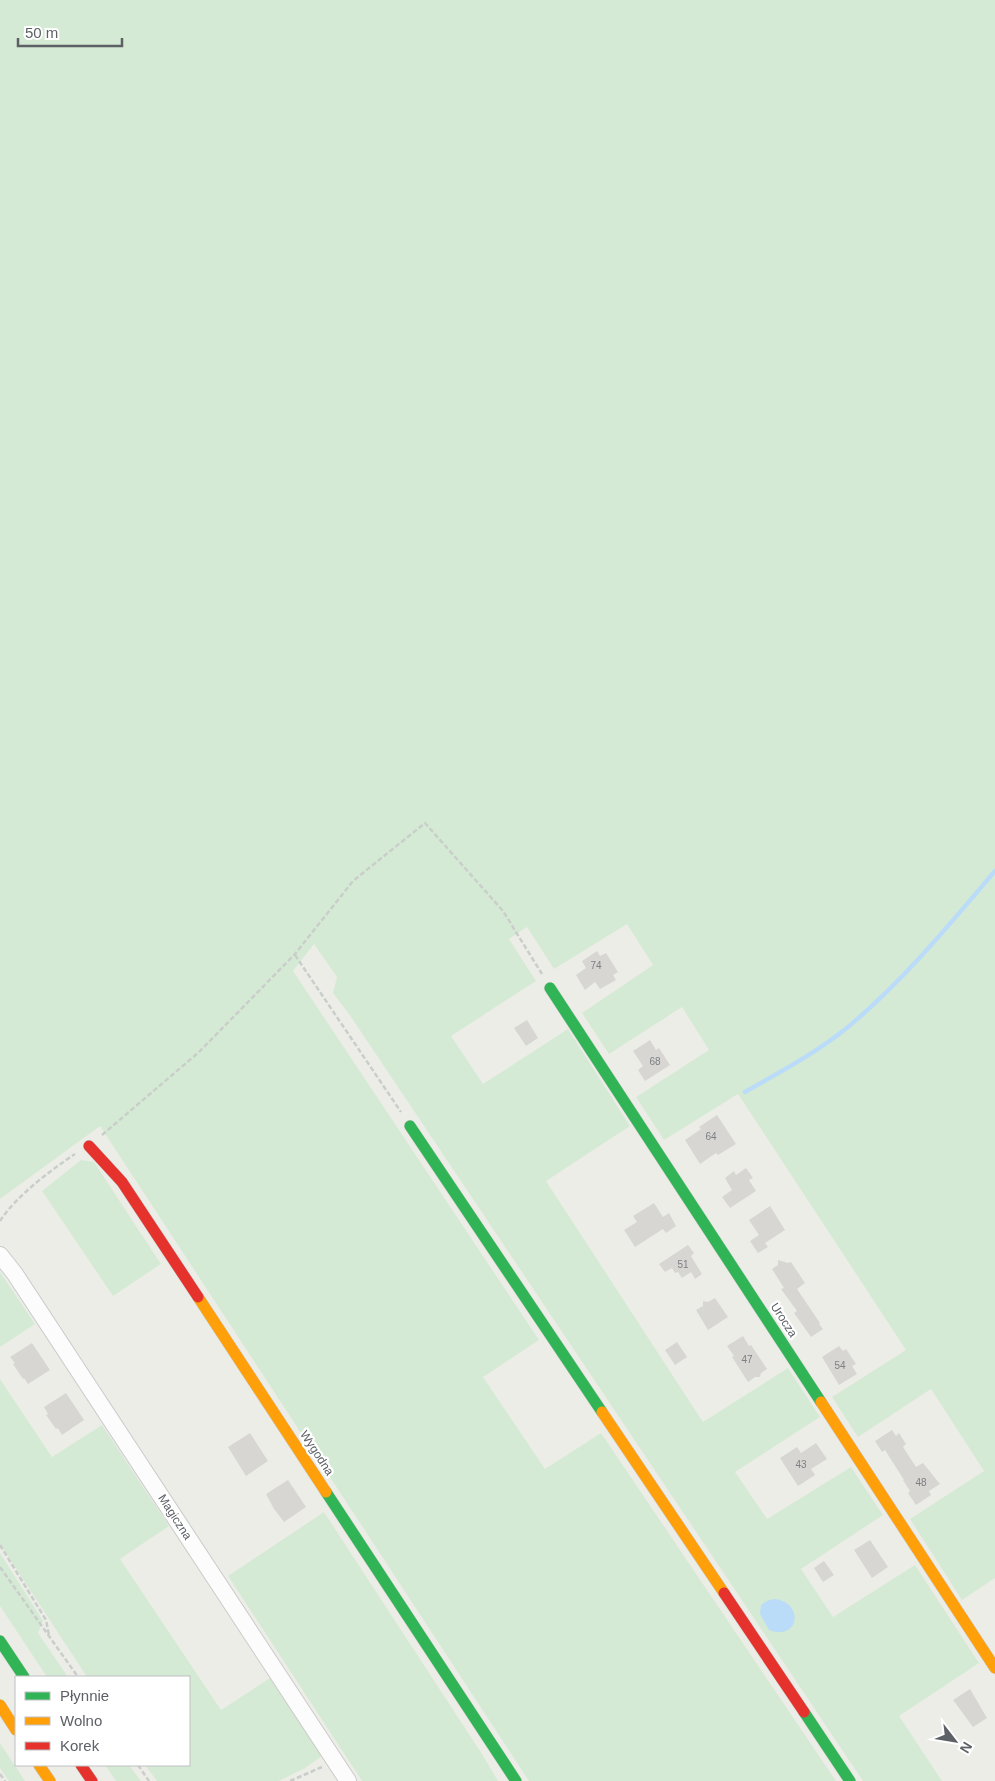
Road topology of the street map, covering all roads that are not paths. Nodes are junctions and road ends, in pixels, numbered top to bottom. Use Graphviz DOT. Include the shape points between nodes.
graph roads {
  1 [pos="550,988"];
  2 [pos="410,1126"];
  3 [pos="89,1146"];
  4 [pos="0,1255"];
  5 [pos="0,1642"];
  6 [pos="995,1668"];
  7 [pos="23,1676"];
  8 [pos="0,1705"];
  9 [pos="15,1728"];
  10 [pos="41,1766"];
  11 [pos="82,1766"];
  12 [pos="50,1781"];
  13 [pos="92,1781"];
  14 [pos="348,1781"];
  15 [pos="516,1781"];
  16 [pos="850,1781"];
  1 -- 6 [label="main road, Urocza"];
  2 -- 16 [label="main road"];
  3 -- 15 [label="main road, Wygodna" via="138,1205"];
  4 -- 14 [label="street, Magiczna"];
  5 -- 7 [label="main road"];
  8 -- 9 [label="main road"];
  10 -- 12 [label="main road"];
  11 -- 13 [label="main road"];
}
